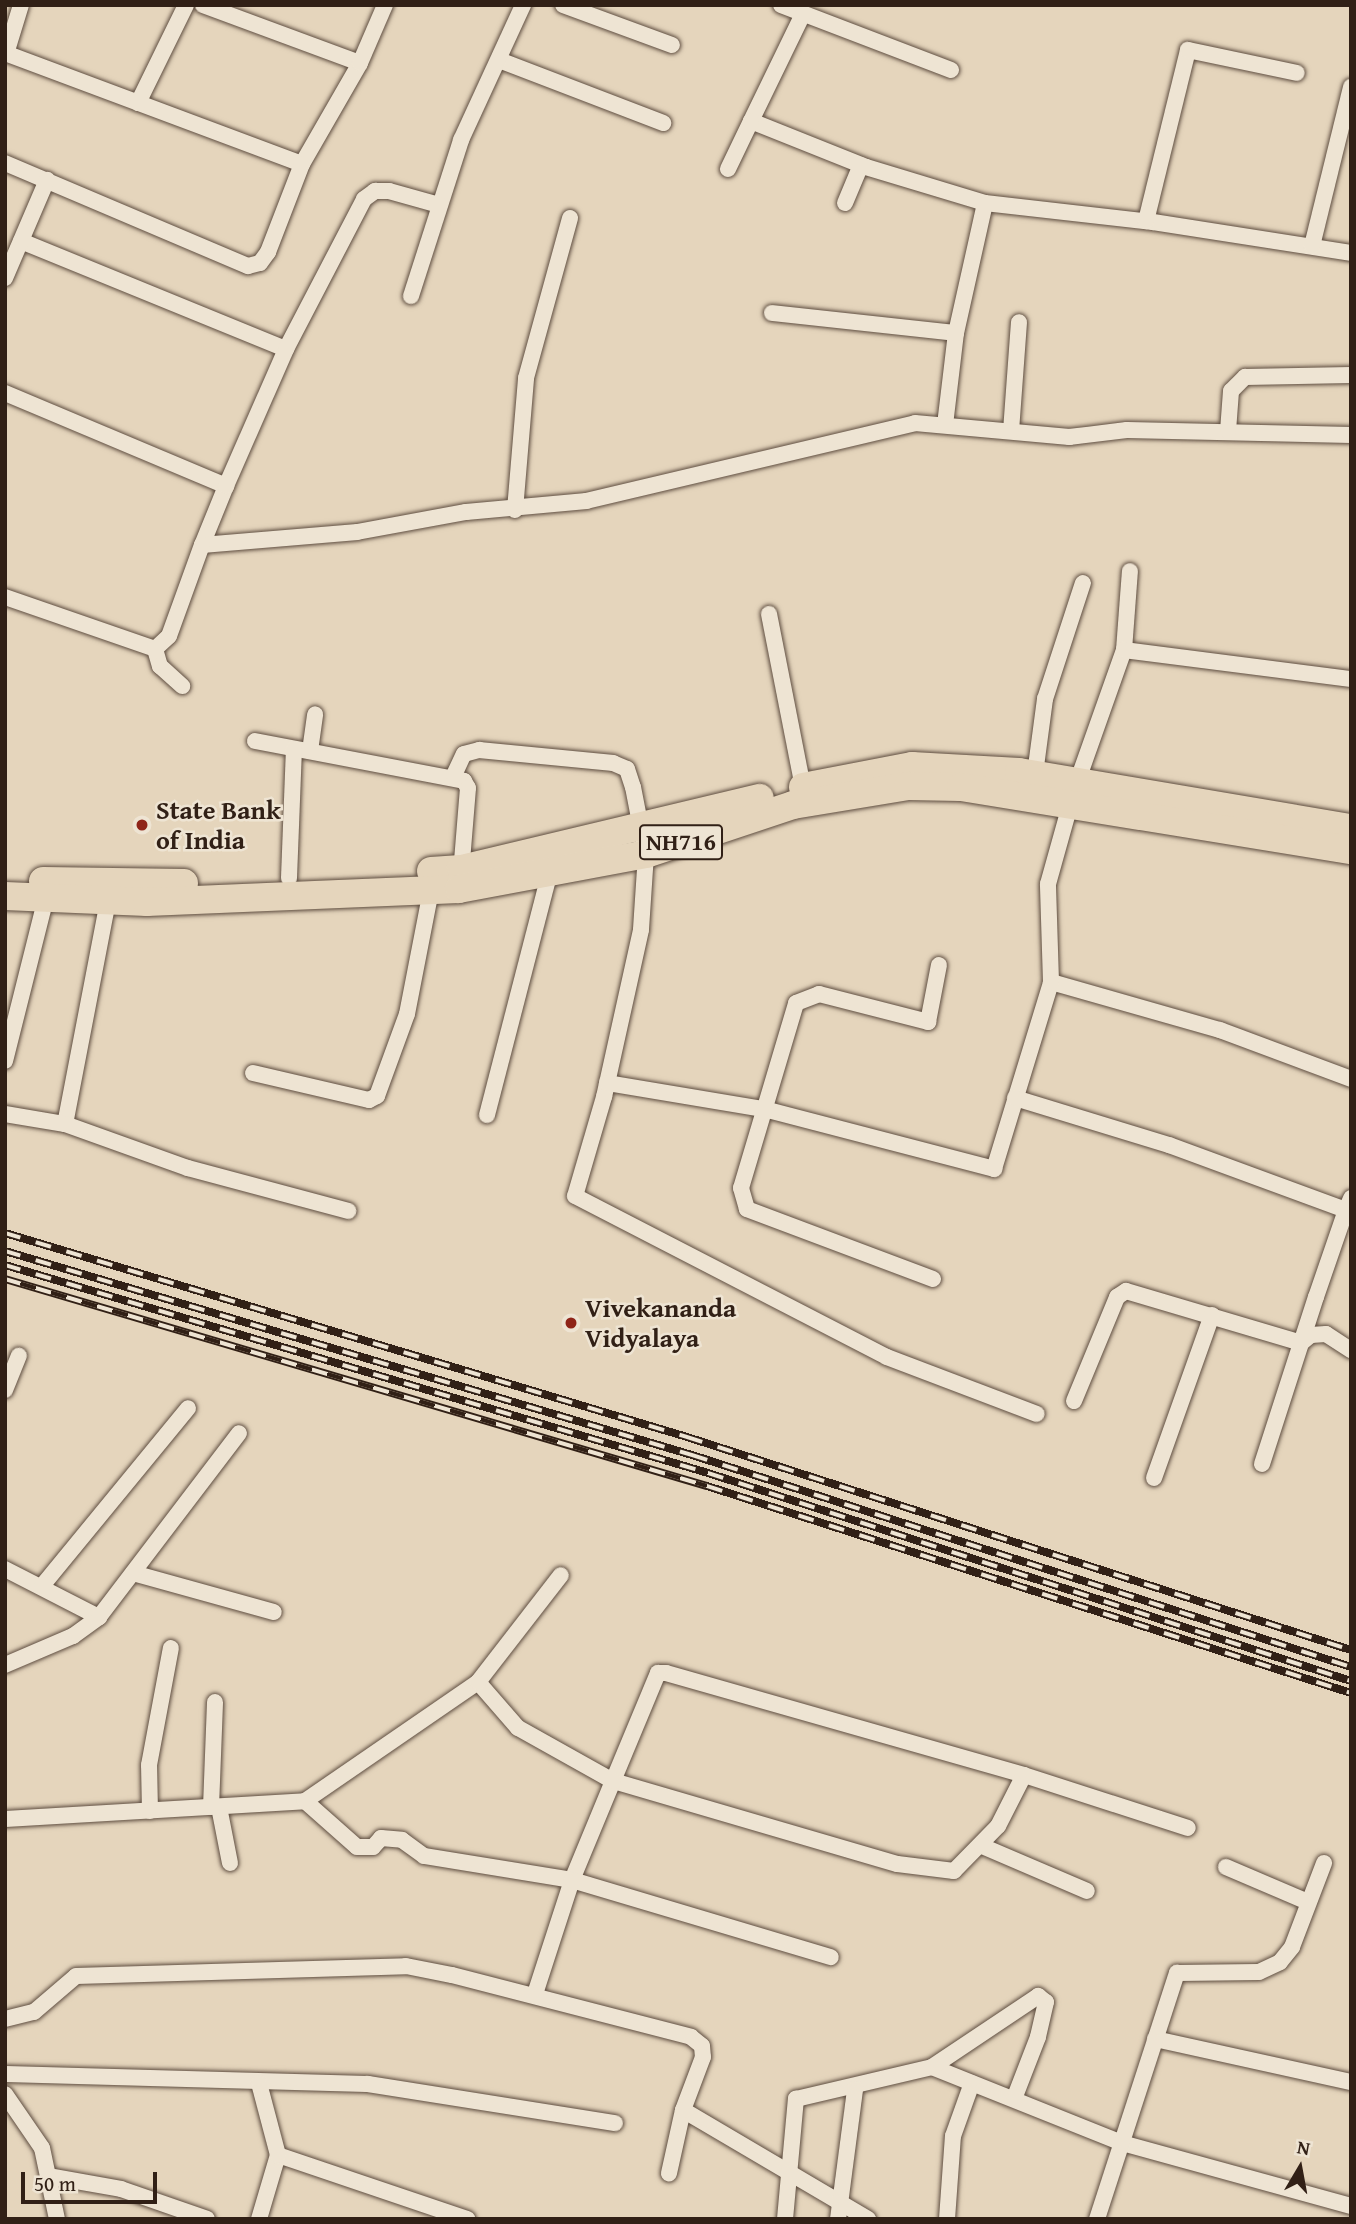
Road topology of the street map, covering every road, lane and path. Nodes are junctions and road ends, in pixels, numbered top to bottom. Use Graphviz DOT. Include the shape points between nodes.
graph roads {
  1 [pos="21,5"];
  2 [pos="186,5"];
  3 [pos="203,5"];
  4 [pos="385,5"];
  5 [pos="523,5"];
  6 [pos="563,5"];
  7 [pos="780,5"];
  8 [pos="802,16"];
  9 [pos="672,44"];
  10 [pos="6,54"];
  11 [pos="499,60"];
  12 [pos="360,63"];
  13 [pos="951,70"];
  14 [pos="1297,73"];
  15 [pos="1351,87"];
  16 [pos="138,103"];
  17 [pos="751,121"];
  18 [pos="663,123"];
  19 [pos="5,163"];
  20 [pos="302,164"];
  21 [pos="861,165"];
  22 [pos="729,169"];
  23 [pos="47,180"];
  24 [pos="845,203"];
  25 [pos="985,203"];
  26 [pos="439,205"];
  27 [pos="570,218"];
  28 [pos="1146,221"];
  29 [pos="21,241"];
  30 [pos="1312,246"];
  31 [pos="1351,253"];
  32 [pos="5,278"];
  33 [pos="411,296"];
  34 [pos="772,313"];
  35 [pos="1019,322"];
  36 [pos="956,333"];
  37 [pos="286,349"];
  38 [pos="1351,375"];
  39 [pos="5,393"];
  40 [pos="945,425"];
  41 [pos="1228,430"];
  42 [pos="1011,431"];
  43 [pos="1351,435"];
  44 [pos="226,486"];
  45 [pos="516,510"];
  46 [pos="202,545"];
  47 [pos="1130,571"];
  48 [pos="1083,583"];
  49 [pos="5,597"];
  50 [pos="769,614"];
  51 [pos="155,649"];
  52 [pos="1124,650"];
  53 [pos="1351,679"];
  54 [pos="183,686"];
  55 [pos="315,714"];
  56 [pos="254,741"];
  57 [pos="302,750"];
  58 [pos="1035,774"];
  59 [pos="454,775"];
  60 [pos="803,787"];
  61 [pos="1074,792"];
  62 [pos="1351,828"];
  63 [pos="643,840"];
  64 [pos="1351,850"];
  65 [pos="549,876"];
  66 [pos="289,878"];
  67 [pos="5,881"];
  68 [pos="450,883"];
  69 [pos="5,897"];
  70 [pos="46,898"];
  71 [pos="107,901"];
  72 [pos="939,965"];
  73 [pos="1051,982"];
  74 [pos="5,1061"];
  75 [pos="253,1073"];
  76 [pos="1351,1079"];
  77 [pos="607,1083"];
  78 [pos="1015,1098"];
  79 [pos="768,1110"];
  80 [pos="5,1114"];
  81 [pos="487,1115"];
  82 [pos="65,1124"];
  83 [pos="1349,1207"];
  84 [pos="348,1211"];
  85 [pos="933,1279"];
  86 [pos="1212,1315"];
  87 [pos="1301,1343"];
  88 [pos="1351,1350"];
  89 [pos="19,1356"];
  90 [pos="5,1390"];
  91 [pos="1074,1401"];
  92 [pos="188,1408"];
  93 [pos="1037,1414"];
  94 [pos="239,1433"];
  95 [pos="1262,1464"];
  96 [pos="1154,1478"];
  97 [pos="5,1569"];
  98 [pos="133,1573"];
  99 [pos="561,1575"];
  100 [pos="43,1586"];
  101 [pos="274,1612"];
  102 [pos="99,1617"];
  103 [pos="171,1648"];
  104 [pos="5,1665"];
  105 [pos="478,1682"];
  106 [pos="215,1702"];
  107 [pos="1024,1775"];
  108 [pos="613,1781"];
  109 [pos="305,1801"];
  110 [pos="215,1807"];
  111 [pos="150,1811"];
  112 [pos="5,1819"];
  113 [pos="1188,1828"];
  114 [pos="982,1846"];
  115 [pos="230,1863"];
  116 [pos="1325,1863"];
  117 [pos="1226,1867"];
  118 [pos="572,1880"];
  119 [pos="1087,1891"];
  120 [pos="1308,1902"];
  121 [pos="831,1957"];
  122 [pos="535,1994"];
  123 [pos="5,2019"];
  124 [pos="1155,2039"];
  125 [pos="932,2067"];
  126 [pos="5,2074"];
  127 [pos="1351,2082"];
  128 [pos="259,2083"];
  129 [pos="972,2083"];
  130 [pos="855,2089"];
  131 [pos="5,2094"];
  132 [pos="1014,2099"];
  133 [pos="683,2110"];
  134 [pos="615,2123"];
  135 [pos="1122,2143"];
  136 [pos="278,2155"];
  137 [pos="669,2173"];
  138 [pos="791,2175"];
  139 [pos="48,2176"];
  140 [pos="839,2201"];
  141 [pos="1351,2206"];
  142 [pos="57,2219"];
  143 [pos="207,2219"];
  144 [pos="259,2219"];
  145 [pos="467,2219"];
  146 [pos="785,2219"];
  147 [pos="838,2219"];
  148 [pos="868,2219"];
  149 [pos="947,2219"];
  150 [pos="1097,2219"];
  1 -- 10 [label="street"];
  2 -- 16 [label="street"];
  3 -- 12 [label="street"];
  4 -- 12 [label="street"];
  5 -- 11 [label="street"];
  6 -- 9 [label="street"];
  7 -- 8 [label="street"];
  8 -- 13 [label="street"];
  8 -- 17 [label="street"];
  10 -- 16 [label="street"];
  11 -- 18 [label="street"];
  11 -- 26 [label="street" via="461,140"];
  12 -- 20 [label="street"];
  14 -- 28 [label="street" via="1188,50"];
  15 -- 30 [label="street"];
  16 -- 20 [label="street"];
  17 -- 21 [label="street"];
  17 -- 22 [label="street"];
  19 -- 23 [label="street"];
  20 -- 23 [label="street" via="268,252 260,263 248,266"];
  21 -- 24 [label="street"];
  21 -- 25 [label="street"];
  23 -- 29 [label="street"];
  25 -- 28 [label="street"];
  25 -- 36 [label="street"];
  26 -- 33 [label="street"];
  26 -- 37 [label="street" via="389,191 375,191 364,199"];
  27 -- 45 [label="street" via="526,378"];
  28 -- 30 [label="street"];
  29 -- 32 [label="street"];
  29 -- 37 [label="street"];
  30 -- 31 [label="street"];
  34 -- 36 [label="street"];
  35 -- 42 [label="street"];
  36 -- 40 [label="street"];
  37 -- 44 [label="street"];
  38 -- 41 [label="street" via="1245,377 1231,391"];
  39 -- 44 [label="street"];
  40 -- 42 [label="street"];
  40 -- 45 [label="street" via="915,423 852,435 586,501"];
  41 -- 42 [label="street" via="1126,430 1069,437"];
  41 -- 43 [label="street"];
  44 -- 46 [label="street"];
  45 -- 46 [label="street" via="466,512 264,543"];
  46 -- 51 [label="street" via="169,636"];
  47 -- 52 [label="street"];
  48 -- 58 [label="street" via="1045,699"];
  49 -- 51 [label="street"];
  50 -- 60 [label="street"];
  51 -- 54 [label="street" via="160,666"];
  52 -- 53 [label="street"];
  52 -- 61 [label="street"];
  55 -- 57 [label="street"];
  56 -- 57 [label="street"];
  57 -- 59 [label="street"];
  57 -- 66 [label="street"];
  58 -- 60 [label="highway, NH716" via="912,766"];
  58 -- 61 [label="highway, NH716"];
  59 -- 63 [label="street" via="464,754 480,750 613,763 627,769"];
  59 -- 68 [label="street" via="468,788"];
  60 -- 63 [label="highway, NH716"];
  61 -- 62 [label="highway, NH716"];
  61 -- 63 [label="highway, NH716" via="908,786 793,805"];
  61 -- 64 [label="highway, NH716"];
  61 -- 73 [label="street" via="1048,884"];
  63 -- 65 [label="highway, NH716"];
  63 -- 68 [label="highway, NH716"];
  63 -- 77 [label="street" via="641,930"];
  65 -- 68 [label="highway, NH716"];
  65 -- 81 [label="street"];
  66 -- 67 [label="highway, NH716"];
  66 -- 68 [label="highway, NH716"];
  68 -- 71 [label="highway, NH716"];
  68 -- 75 [label="street" via="377,1096 369,1100"];
  69 -- 70 [label="highway, NH716"];
  70 -- 71 [label="highway, NH716"];
  70 -- 74 [label="street"];
  71 -- 82 [label="street"];
  72 -- 79 [label="street" via="928,1022 819,994 803,996 796,1003"];
  73 -- 76 [label="street" via="1195,1022"];
  73 -- 78 [label="street"];
  77 -- 79 [label="street"];
  77 -- 93 [label="street" via="576,1180 575,1196 586,1205 887,1357"];
  78 -- 79 [label="street" via="995,1169"];
  78 -- 83 [label="street"];
  79 -- 85 [label="street" via="741,1188 747,1209"];
  80 -- 82 [label="street"];
  82 -- 84 [label="street" via="188,1168"];
  83 -- 87 [label="street"];
  86 -- 87 [label="street"];
  86 -- 91 [label="street" via="1126,1291 1117,1297"];
  86 -- 96 [label="street"];
  87 -- 88 [label="street" via="1311,1335 1326,1334"];
  87 -- 95 [label="street"];
  89 -- 90 [label="street"];
  92 -- 100 [label="street"];
  94 -- 98 [label="street"];
  97 -- 100 [label="street"];
  98 -- 101 [label="street"];
  98 -- 102 [label="street"];
  99 -- 105 [label="street"];
  100 -- 102 [label="street"];
  102 -- 104 [label="street" via="73,1636"];
  103 -- 111 [label="street" via="149,1765"];
  105 -- 108 [label="street" via="518,1728"];
  105 -- 109 [label="street"];
  106 -- 110 [label="street"];
  107 -- 108 [label="street" via="666,1673 652,1679"];
  107 -- 113 [label="street"];
  107 -- 114 [label="street"];
  108 -- 114 [label="street" via="897,1864 954,1871"];
  108 -- 118 [label="street"];
  109 -- 110 [label="street"];
  109 -- 118 [label="street" via="358,1847 373,1847 381,1838 402,1840 424,1856"];
  110 -- 111 [label="street"];
  110 -- 115 [label="street"];
  111 -- 112 [label="street"];
  114 -- 119 [label="street"];
  116 -- 120 [label="street"];
  117 -- 120 [label="street"];
  118 -- 121 [label="street"];
  118 -- 122 [label="street"];
  120 -- 124 [label="street" via="1292,1947 1270,1969 1177,1973"];
  122 -- 123 [label="street" via="406,1966 76,1976 34,2012"];
  122 -- 133 [label="street" via="696,2041 704,2057"];
  124 -- 127 [label="street"];
  124 -- 135 [label="street"];
  125 -- 129 [label="street"];
  125 -- 130 [label="street"];
  125 -- 132 [label="street" via="1038,1996 1046,2003"];
  126 -- 128 [label="street"];
  128 -- 134 [label="street" via="368,2084"];
  128 -- 136 [label="street"];
  129 -- 132 [label="street"];
  129 -- 149 [label="street" via="953,2136"];
  130 -- 138 [label="street" via="796,2099"];
  130 -- 140 [label="street"];
  131 -- 139 [label="street" via="42,2147"];
  132 -- 135 [label="street"];
  133 -- 137 [label="street"];
  133 -- 138 [label="street"];
  135 -- 141 [label="street"];
  135 -- 150 [label="street"];
  136 -- 144 [label="street"];
  136 -- 145 [label="street"];
  138 -- 140 [label="street"];
  138 -- 146 [label="street"];
  139 -- 142 [label="street"];
  139 -- 143 [label="street" via="121,2189"];
  140 -- 147 [label="street"];
  140 -- 148 [label="street"];
}
